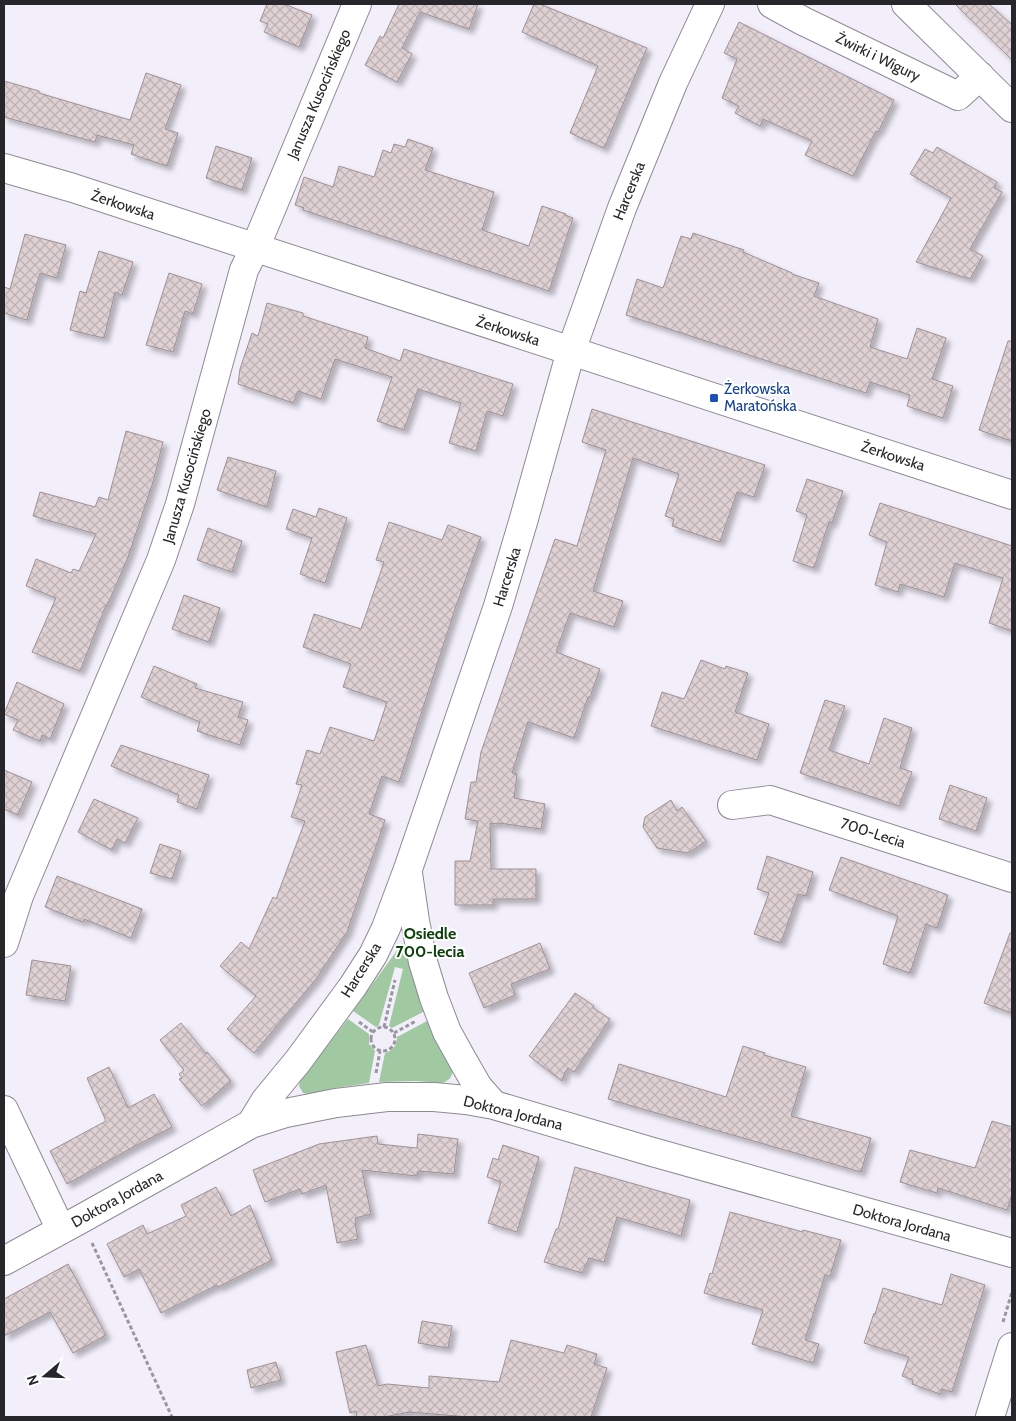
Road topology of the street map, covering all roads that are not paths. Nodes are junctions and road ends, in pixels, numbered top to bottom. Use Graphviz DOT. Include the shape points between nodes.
graph roads {
  1 [pos="357,4"];
  2 [pos="710,4"];
  3 [pos="772,4"];
  4 [pos="906,4"];
  5 [pos="980,76"];
  6 [pos="1012,108"];
  7 [pos="4,168"];
  8 [pos="255,248"];
  9 [pos="571,351"];
  10 [pos="1012,495"];
  11 [pos="732,805"];
  12 [pos="408,869"];
  13 [pos="1012,878"];
  14 [pos="4,943"];
  15 [pos="494,1105"];
  16 [pos="4,1110"];
  17 [pos="251,1124"];
  18 [pos="71,1225"];
  19 [pos="1012,1253"];
  20 [pos="4,1261"];
  21 [pos="1012,1347"];
  22 [pos="990,1417"];
  1 -- 8 [label="street, Janusza Kusocińskiego"];
  2 -- 9 [label="street, Harcerska" via="673,83 622,208"];
  3 -- 5 [label="street, Żwirki i Wigury" via="958,96"];
  4 -- 5 [label="street"];
  5 -- 6 [label="street"];
  7 -- 8 [label="street, Żerkowska"];
  8 -- 9 [label="street, Żerkowska"];
  8 -- 14 [label="street, Janusza Kusocińskiego" via="244,270 180,504 161,560 19,896"];
  9 -- 10 [label="street, Żerkowska"];
  9 -- 12 [label="street, Harcerska" via="498,606"];
  11 -- 13 [label="street, 700-Lecia" via="770,800"];
  12 -- 15 [label="street" via="414,921 434,998 462,1059 478,1087"];
  12 -- 17 [label="street, Harcerska" via="373,955 339,1007 265,1101"];
  15 -- 17 [label="street, Doktora Jordana" via="442,1098 387,1097 336,1103"];
  15 -- 19 [label="street, Doktora Jordana"];
  16 -- 18 [label="street"];
  17 -- 18 [label="street, Doktora Jordana"];
  18 -- 20 [label="street, Doktora Jordana"];
  21 -- 22 [label="street"];
}
